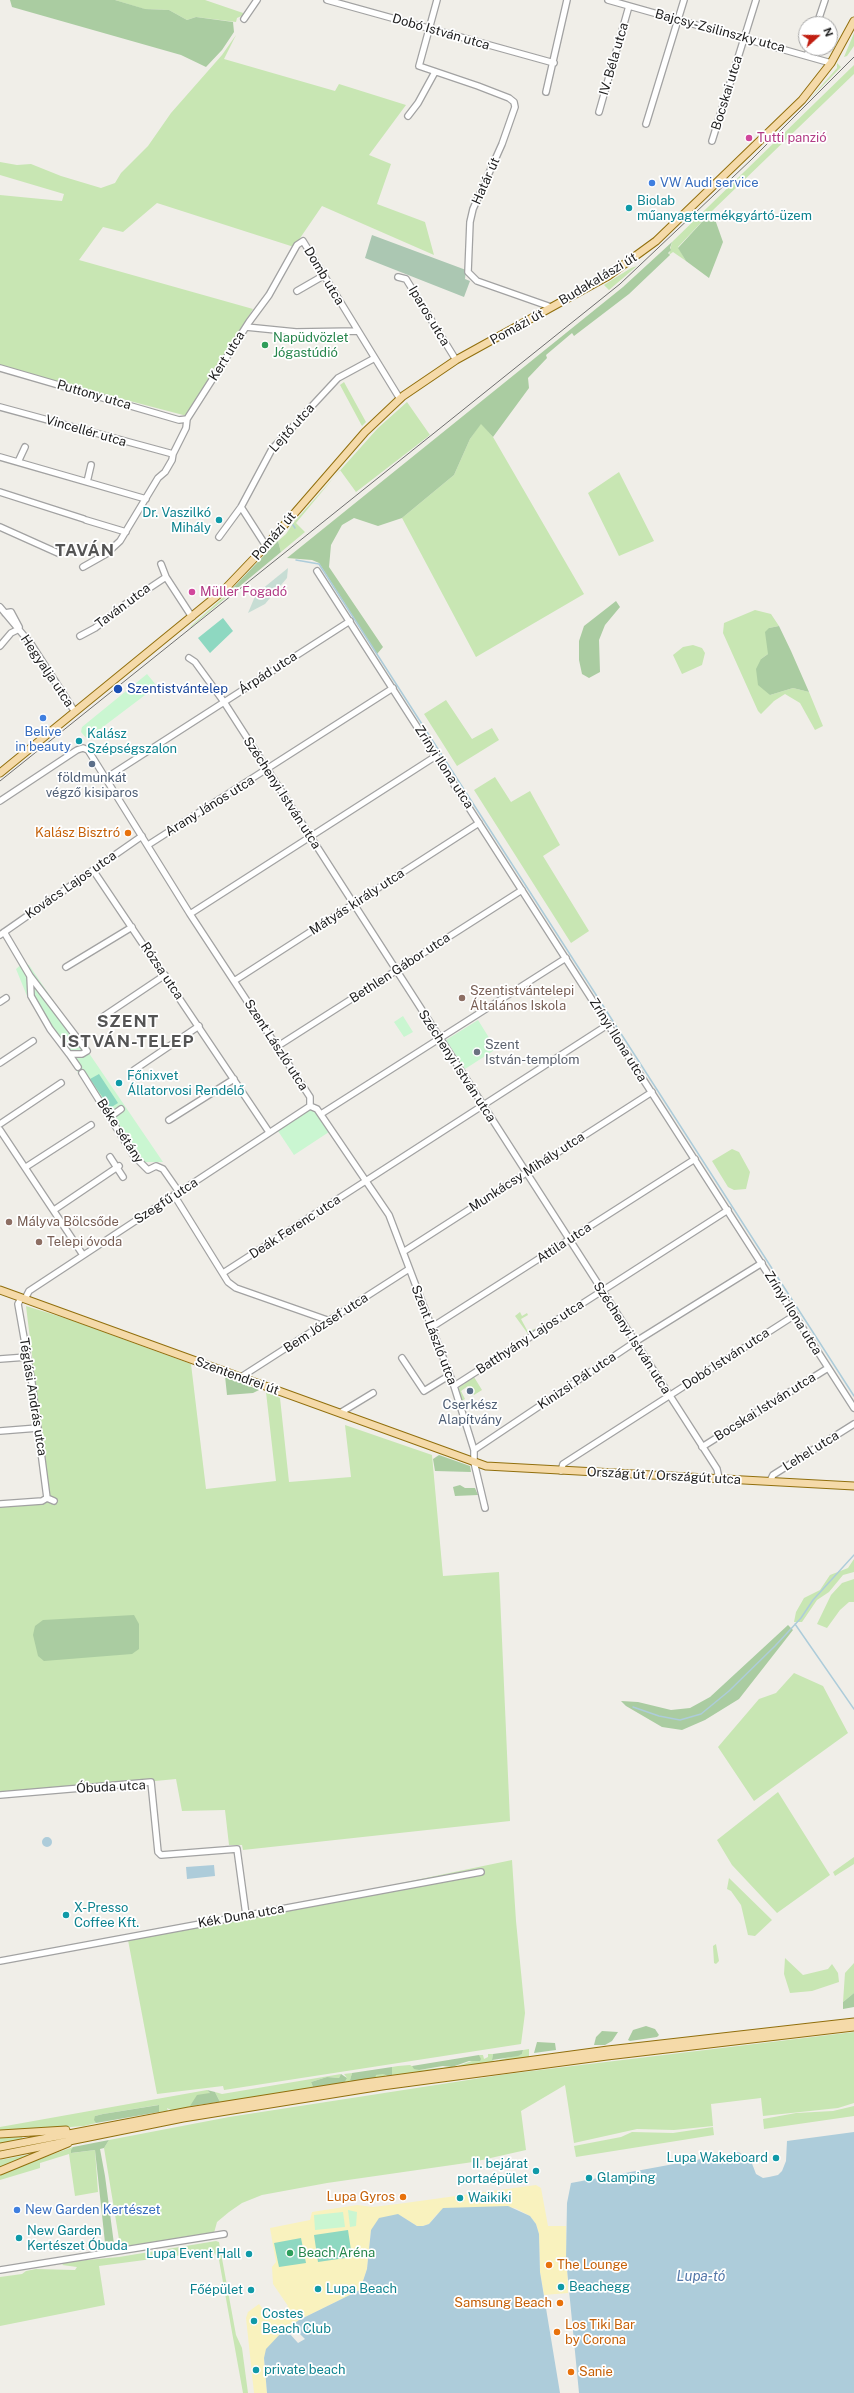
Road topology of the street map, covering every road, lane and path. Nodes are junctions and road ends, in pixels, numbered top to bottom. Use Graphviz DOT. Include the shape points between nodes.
graph roads {
  1 [pos="257,0"];
  2 [pos="328,0"];
  3 [pos="437,0"];
  4 [pos="567,0"];
  5 [pos="684,0"];
  6 [pos="756,0"];
  7 [pos="825,0"];
  8 [pos="613,1"];
  9 [pos="629,6"];
  10 [pos="820,16"];
  11 [pos="244,19"];
  12 [pos="678,20"];
  13 [pos="854,21"];
  14 [pos="430,29"];
  15 [pos="744,38"];
  16 [pos="798,53"];
  17 [pos="807,56"];
  18 [pos="554,63"];
  19 [pos="831,63"];
  20 [pos="434,72"];
  21 [pos="546,92"];
  22 [pos="599,112"];
  23 [pos="408,116"];
  24 [pos="646,124"];
  25 [pos="712,141"];
  26 [pos="323,276"];
  27 [pos="398,276"];
  28 [pos="297,291"];
  29 [pos="551,308"];
  30 [pos="246,327"];
  31 [pos="357,331"];
  32 [pos="373,359"];
  33 [pos="456,360"];
  34 [pos="0,368"];
  35 [pos="400,399"];
  36 [pos="0,407"];
  37 [pos="187,419"];
  38 [pos="25,447"];
  39 [pos="173,454"];
  40 [pos="0,457"];
  41 [pos="18,462"];
  42 [pos="92,465"];
  43 [pos="87,482"];
  44 [pos="0,492"];
  45 [pos="146,499"];
  46 [pos="241,507"];
  47 [pos="0,527"];
  48 [pos="126,532"];
  49 [pos="219,537"];
  50 [pos="266,546"];
  51 [pos="58,554"];
  52 [pos="161,564"];
  53 [pos="83,567"];
  54 [pos="318,571"];
  55 [pos="166,577"];
  56 [pos="0,607"];
  57 [pos="192,617"];
  58 [pos="350,621"];
  59 [pos="19,629"];
  60 [pos="80,636"];
  61 [pos="0,646"];
  62 [pos="189,658"];
  63 [pos="393,688"];
  64 [pos="224,702"];
  65 [pos="75,712"];
  66 [pos="436,756"];
  67 [pos="266,770"];
  68 [pos="0,773"];
  69 [pos="106,778"];
  70 [pos="0,801"];
  71 [pos="479,823"];
  72 [pos="142,836"];
  73 [pos="309,837"];
  74 [pos="148,845"];
  75 [pos="93,870"];
  76 [pos="522,890"];
  77 [pos="354,905"];
  78 [pos="190,914"];
  79 [pos="132,926"];
  80 [pos="2,933"];
  81 [pos="566,958"];
  82 [pos="66,967"];
  83 [pos="397,970"];
  84 [pos="165,975"];
  85 [pos="30,976"];
  86 [pos="234,981"];
  87 [pos="6,998"];
  88 [pos="0,1002"];
  89 [pos="101,1018"];
  90 [pos="609,1024"];
  91 [pos="199,1026"];
  92 [pos="440,1039"];
  93 [pos="33,1041"];
  94 [pos="278,1046"];
  95 [pos="70,1054"];
  96 [pos="0,1063"];
  97 [pos="78,1067"];
  98 [pos="134,1070"];
  99 [pos="82,1073"];
  100 [pos="234,1079"];
  101 [pos="61,1082"];
  102 [pos="652,1092"];
  103 [pos="482,1105"];
  104 [pos="310,1106"];
  105 [pos="121,1109"];
  106 [pos="321,1114"];
  107 [pos="110,1117"];
  108 [pos="169,1120"];
  109 [pos="0,1124"];
  110 [pos="90,1125"];
  111 [pos="0,1130"];
  112 [pos="269,1132"];
  113 [pos="110,1157"];
  114 [pos="695,1159"];
  115 [pos="26,1167"];
  116 [pos="118,1167"];
  117 [pos="525,1173"];
  118 [pos="123,1177"];
  119 [pos="367,1180"];
  120 [pos="177,1194"];
  121 [pos="54,1210"];
  122 [pos="728,1210"];
  123 [pos="568,1240"];
  124 [pos="403,1252"];
  125 [pos="83,1255"];
  126 [pos="762,1263"];
  127 [pos="409,1269"];
  128 [pos="222,1273"];
  129 [pos="0,1290"];
  130 [pos="602,1291"];
  131 [pos="23,1298"];
  132 [pos="795,1315"];
  133 [pos="330,1321"];
  134 [pos="432,1327"];
  135 [pos="635,1342"];
  136 [pos="27,1358"];
  137 [pos="402,1358"];
  138 [pos="0,1359"];
  139 [pos="828,1368"];
  140 [pos="450,1375"];
  141 [pos="241,1377"];
  142 [pos="454,1386"];
  143 [pos="372,1393"];
  144 [pos="669,1395"];
  145 [pos="854,1408"];
  146 [pos="340,1413"];
  147 [pos="854,1424"];
  148 [pos="38,1428"];
  149 [pos="0,1431"];
  150 [pos="702,1447"];
  151 [pos="474,1450"];
  152 [pos="474,1462"];
  153 [pos="561,1471"];
  154 [pos="718,1478"];
  155 [pos="770,1481"];
  156 [pos="854,1486"];
  157 [pos="47,1498"];
  158 [pos="54,1501"];
  159 [pos="0,1504"];
  160 [pos="485,1508"];
  161 [pos="0,1795"];
  162 [pos="482,1872"];
  163 [pos="246,1915"];
  164 [pos="0,1961"];
  165 [pos="854,2022"];
  166 [pos="854,2027"];
  167 [pos="0,2134"];
  168 [pos="82,2134"];
  169 [pos="0,2147"];
  170 [pos="0,2155"];
  171 [pos="0,2171"];
  172 [pos="224,2234"];
  173 [pos="0,2270"];
  1 -- 11 [label="street"];
  2 -- 14 [label="street, Dobó István utca"];
  3 -- 14 [label="street"];
  4 -- 18 [label="street"];
  5 -- 12 [label="street"];
  6 -- 15 [label="street, Bocskai utca"];
  7 -- 10 [label="street"];
  8 -- 9 [label="street, Bajcsy-Zsilinszky utca"];
  9 -- 12 [label="street, Bajcsy-Zsilinszky utca"];
  9 -- 22 [label="street, IV. Béla utca"];
  12 -- 15 [label="street, Bajcsy-Zsilinszky utca"];
  12 -- 24 [label="street"];
  13 -- 19 [label="main road, Budakalászi út"];
  14 -- 18 [label="street, Dobó István utca"];
  14 -- 20 [label="street, Határ út" via="419,66"];
  15 -- 16 [label="street, Bajcsy-Zsilinszky utca"];
  15 -- 25 [label="street, Bocskai utca"];
  17 -- 19 [label="street, Bajcsy-Zsilinszky utca"];
  18 -- 21 [label="street"];
  19 -- 29 [label="main road, Budakalászi út" via="789,112 656,241 620,269"];
  20 -- 23 [label="street"];
  20 -- 29 [label="street, Határ út" via="514,102 502,144 473,209 468,272 477,281"];
  26 -- 28 [label="street"];
  26 -- 30 [label="street, Domb utca" via="303,242 297,245 269,295"];
  26 -- 31 [label="street, Domb utca"];
  27 -- 33 [label="street, Iparos utca" via="406,279"];
  29 -- 33 [label="main road, Pomázi út"];
  30 -- 31 [label="street, Kert utca" via="296,332"];
  30 -- 37 [label="street, Kert utca"];
  31 -- 32 [label="street, Domb utca"];
  32 -- 35 [label="street, Domb utca"];
  32 -- 46 [label="street, Lejtő utca" via="338,378 272,449"];
  33 -- 35 [label="main road, Pomázi út"];
  34 -- 37 [label="street, Puttony utca" via="179,420"];
  35 -- 50 [label="main road, Pomázi út" via="365,432"];
  36 -- 39 [label="street, Vincellér utca"];
  37 -- 39 [label="street, Kert utca" via="186,428"];
  38 -- 41 [label="street"];
  39 -- 45 [label="street, Kert utca" via="165,472 158,478"];
  40 -- 41 [label="street"];
  41 -- 43 [label="street"];
  42 -- 43 [label="street"];
  43 -- 45 [label="street"];
  44 -- 48 [label="street"];
  45 -- 48 [label="street, Kert utca"];
  46 -- 49 [label="street, Lejtő utca"];
  46 -- 50 [label="street"];
  47 -- 51 [label="street"];
  48 -- 53 [label="street, Kert utca" via="113,548"];
  50 -- 57 [label="main road, Pomázi út" via="224,590"];
  52 -- 55 [label="street, Taván utca"];
  54 -- 58 [label="street, Zrínyi Ilona utca"];
  55 -- 57 [label="street, Taván utca"];
  55 -- 60 [label="street, Taván utca"];
  56 -- 59 [label="street, Hegyalja utca" via="8,612"];
  57 -- 65 [label="main road, Pomázi út"];
  58 -- 63 [label="street, Zrínyi Ilona utca"];
  58 -- 64 [label="street, Árpád utca"];
  59 -- 61 [label="street" via="11,633"];
  59 -- 65 [label="street, Hegyalja utca"];
  62 -- 64 [label="street, Széchenyi István utca" via="200,668"];
  63 -- 66 [label="street, Zrínyi Ilona utca"];
  63 -- 67 [label="street, Arany János utca"];
  64 -- 67 [label="street, Széchenyi István utca"];
  64 -- 69 [label="street, Árpád utca"];
  65 -- 68 [label="main road, Pomázi út"];
  66 -- 71 [label="street, Zrínyi Ilona utca"];
  66 -- 73 [label="street"];
  67 -- 73 [label="street, Széchenyi István utca"];
  67 -- 74 [label="street, Arany János utca"];
  69 -- 70 [label="street, Szent László utca" via="88,750 83,748"];
  69 -- 72 [label="street, Szent László utca"];
  71 -- 76 [label="street, Zrínyi Ilona utca"];
  71 -- 77 [label="street, Mátyás király utca"];
  72 -- 74 [label="street, Szent László utca"];
  72 -- 75 [label="street, Kovács Lajos utca"];
  73 -- 77 [label="street, Széchenyi István utca"];
  73 -- 78 [label="street"];
  74 -- 78 [label="street, Szent László utca"];
  75 -- 79 [label="street, Rózsa utca"];
  75 -- 80 [label="street, Kovács Lajos utca"];
  76 -- 81 [label="street, Zrínyi Ilona utca"];
  76 -- 83 [label="street, Bethlen Gábor utca"];
  77 -- 83 [label="street, Széchenyi István utca"];
  77 -- 86 [label="street, Mátyás király utca"];
  78 -- 86 [label="street, Szent László utca"];
  79 -- 82 [label="street"];
  79 -- 84 [label="street, Rózsa utca"];
  80 -- 85 [label="street"];
  81 -- 90 [label="street, Zrínyi Ilona utca"];
  81 -- 92 [label="street"];
  83 -- 92 [label="street, Széchenyi István utca"];
  83 -- 94 [label="street, Bethlen Gábor utca"];
  84 -- 89 [label="street"];
  84 -- 91 [label="street, Rózsa utca"];
  85 -- 95 [label="street" via="34,1005"];
  85 -- 95 [label="street" via="87,1051 82,1054"];
  86 -- 94 [label="street, Szent László utca"];
  87 -- 88 [label="street"];
  90 -- 102 [label="street, Zrínyi Ilona utca"];
  90 -- 103 [label="street, Deák Ferenc utca"];
  91 -- 98 [label="street"];
  91 -- 100 [label="street, Rózsa utca"];
  92 -- 103 [label="street, Széchenyi István utca"];
  92 -- 106 [label="street"];
  93 -- 96 [label="street"];
  94 -- 104 [label="street, Szent László utca" via="310,1097"];
  95 -- 97 [label="street"];
  99 -- 107 [label="street, Béke sétány"];
  100 -- 108 [label="street"];
  100 -- 112 [label="street, Rózsa utca"];
  101 -- 109 [label="street"];
  102 -- 114 [label="street, Zrínyi Ilona utca"];
  102 -- 117 [label="street, Munkácsy Mihály utca"];
  103 -- 117 [label="street, Széchenyi István utca"];
  103 -- 119 [label="street, Deák Ferenc utca"];
  104 -- 106 [label="street, Szent László utca"];
  104 -- 112 [label="street, Szegfű utca"];
  105 -- 107 [label="street"];
  106 -- 119 [label="street, Szent László utca"];
  107 -- 120 [label="street, Béke sétány" via="143,1167 148,1170 156,1166 164,1168"];
  110 -- 115 [label="street"];
  111 -- 115 [label="street"];
  112 -- 120 [label="street, Szegfű utca"];
  113 -- 116 [label="street"];
  114 -- 122 [label="street, Zrínyi Ilona utca"];
  114 -- 123 [label="street, Attila utca"];
  115 -- 121 [label="street"];
  116 -- 118 [label="street"];
  116 -- 121 [label="street"];
  117 -- 123 [label="street, Széchenyi István utca"];
  117 -- 124 [label="street, Munkácsy Mihály utca"];
  119 -- 124 [label="street, Szent László utca" via="389,1215"];
  119 -- 128 [label="street, Deák Ferenc utca"];
  120 -- 125 [label="street, Szegfű utca"];
  120 -- 128 [label="street"];
  121 -- 125 [label="street"];
  122 -- 126 [label="street, Zrínyi Ilona utca"];
  122 -- 130 [label="street, Batthyány Lajos utca"];
  123 -- 130 [label="street, Széchenyi István utca"];
  123 -- 134 [label="street, Attila utca"];
  124 -- 127 [label="street, Szent László utca"];
  125 -- 131 [label="street, Szegfű utca" via="29,1291"];
  126 -- 132 [label="street, Zrínyi Ilona utca"];
  126 -- 135 [label="street, Kinizsi Pál utca"];
  127 -- 133 [label="street, Bem József utca"];
  127 -- 134 [label="street, Szent László utca"];
  128 -- 133 [label="street" via="236,1288"];
  129 -- 131 [label="main road, Szentendrei út"];
  130 -- 135 [label="street, Széchenyi István utca"];
  130 -- 142 [label="street, Batthyány Lajos utca"];
  131 -- 136 [label="street, Téglási András utca" via="18,1304"];
  131 -- 141 [label="main road, Szentendrei út"];
  132 -- 139 [label="street, Zrínyi Ilona utca"];
  132 -- 144 [label="street, Dobó István utca"];
  133 -- 141 [label="street, Bem József utca"];
  134 -- 140 [label="street, Szent László utca"];
  135 -- 144 [label="street, Széchenyi István utca"];
  135 -- 151 [label="street, Kinizsi Pál utca"];
  136 -- 138 [label="street"];
  136 -- 148 [label="street, Téglási András utca"];
  137 -- 140 [label="street" via="424,1391"];
  139 -- 145 [label="street, Zrínyi Ilona utca"];
  139 -- 150 [label="street, Bocskai István utca"];
  140 -- 142 [label="street, Szent László utca"];
  141 -- 146 [label="main road, Szentendrei út"];
  142 -- 151 [label="street, Szent László utca"];
  143 -- 146 [label="street"];
  144 -- 150 [label="street, Széchenyi István utca"];
  144 -- 153 [label="street, Dobó István utca" via="563,1464"];
  146 -- 152 [label="main road, Szentendrei út"];
  147 -- 155 [label="street, Lehel utca" via="773,1475"];
  148 -- 149 [label="street"];
  148 -- 157 [label="street, Téglási András utca"];
  150 -- 154 [label="street, Széchenyi István utca" via="717,1469"];
  151 -- 152 [label="street, Szent László utca"];
  152 -- 153 [label="main road, Ország út / Országút utca" via="486,1466"];
  152 -- 160 [label="street, Szent László utca"];
  153 -- 154 [label="main road, Ország út / Országút utca"];
  154 -- 155 [label="main road, Ország út / Országút utca"];
  155 -- 156 [label="main road, Ország út / Országút utca"];
  157 -- 158 [label="street"];
  157 -- 159 [label="street" via="42,1501"];
  161 -- 163 [label="street, Óbuda utca" via="151,1782 158,1852 161,1855 237,1849"];
  162 -- 163 [label="street, Kék Duna utca"];
  163 -- 164 [label="street, Kék Duna utca"];
  165 -- 168 [label="main road" via="456,2070 270,2098"];
  166 -- 168 [label="main road" via="397,2084"];
  167 -- 168 [label="main road" via="69,2129"];
  168 -- 169 [label="main road"];
  168 -- 170 [label="main road"];
  168 -- 171 [label="main road"];
  172 -- 173 [label="street"];
}
